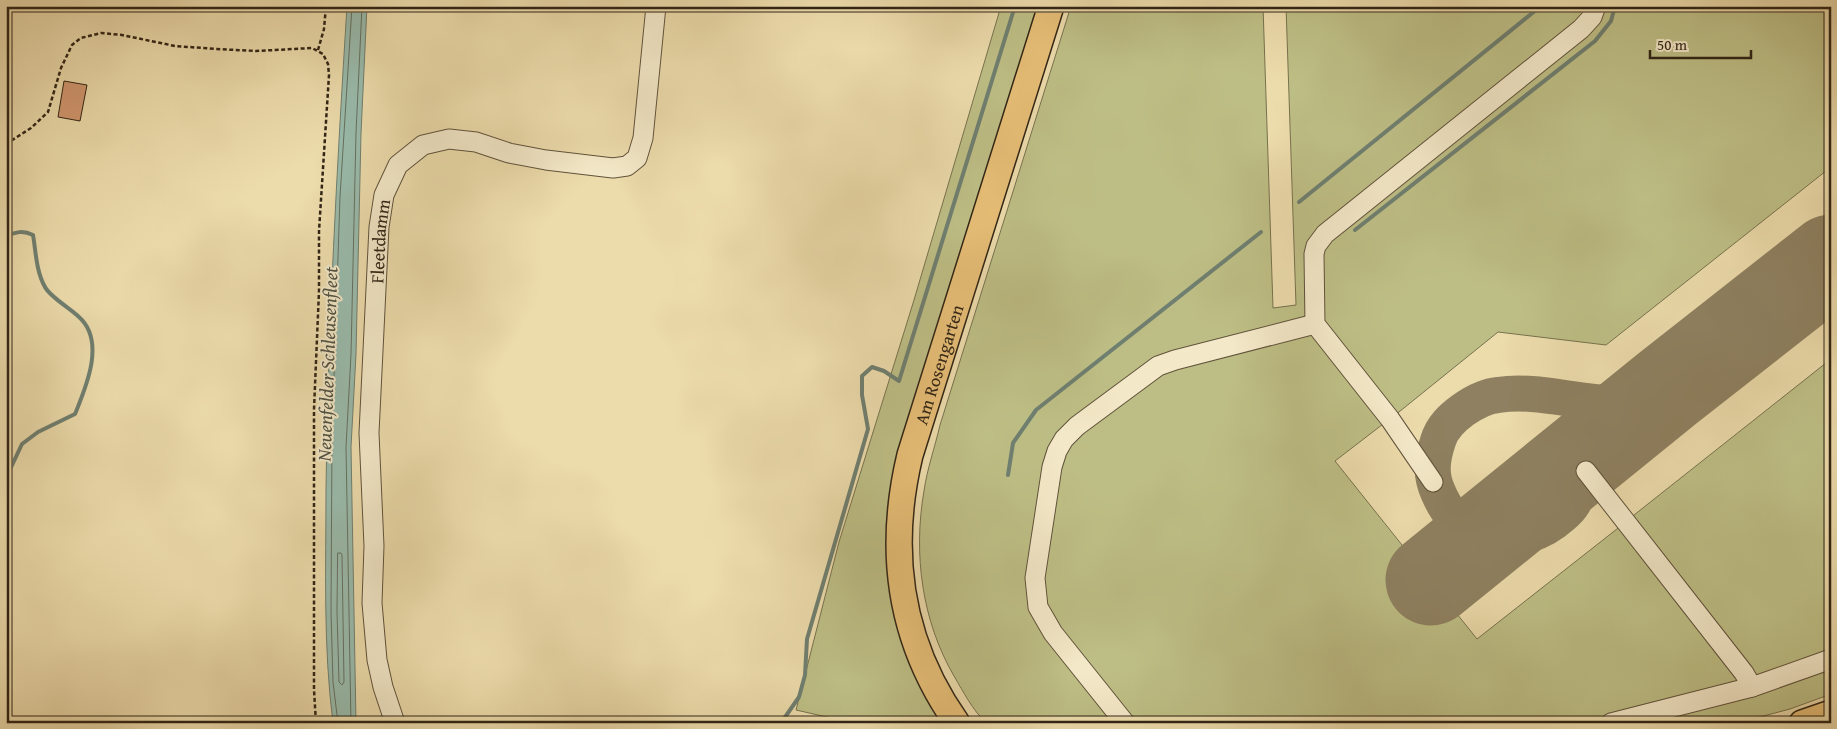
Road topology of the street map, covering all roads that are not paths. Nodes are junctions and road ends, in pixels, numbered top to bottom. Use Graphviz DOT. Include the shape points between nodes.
graph roads {
  1 [pos="656,6"];
  2 [pos="1051,6"];
  3 [pos="1596,6"];
  4 [pos="1315,324"];
  5 [pos="1586,471"];
  6 [pos="1433,482"];
  7 [pos="1831,659"];
  8 [pos="1752,687"];
  9 [pos="1831,713"];
  10 [pos="395,723"];
  11 [pos="957,723"];
  12 [pos="1124,723"];
  13 [pos="1611,723"];
  14 [pos="1802,723"];
  1 -- 10 [label="street, Fleetdamm" via="643,138 637,158 627,166 613,168 546,160 449,138 423,145 398,165 384,195 379,227 369,434 374,546 372,603 374,638 383,687"];
  2 -- 11 [label="main road, Am Rosengarten" via="912,447 899,509 900,571 910,625 928,674"];
  3 -- 4 [label="street" via="1592,17 1581,29 1320,239 1314,254"];
  4 -- 6 [label="street" via="1390,419"];
  4 -- 12 [label="street" via="1158,366 1077,426 1057,450 1035,578 1038,606 1053,633"];
  5 -- 8 [label="street"];
  7 -- 8 [label="street"];
  8 -- 13 [label="street"];
  9 -- 14 [label="main road"];
}
